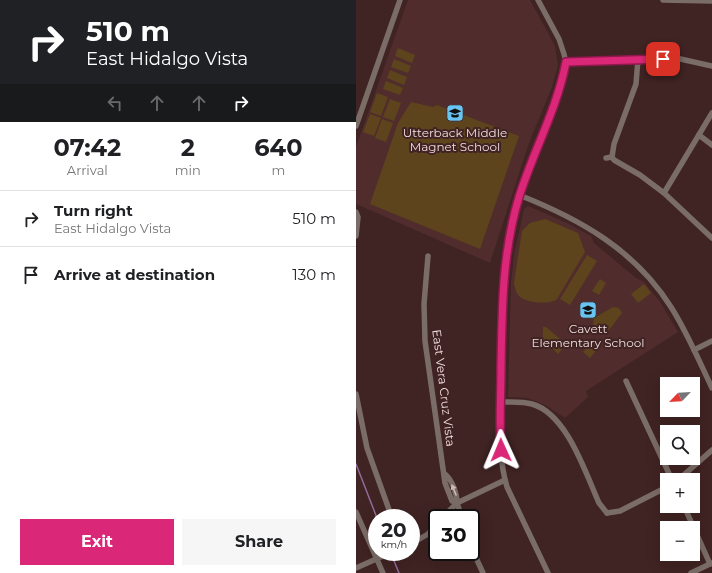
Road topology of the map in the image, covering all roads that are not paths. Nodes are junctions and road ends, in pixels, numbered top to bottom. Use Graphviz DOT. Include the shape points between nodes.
graph roads {
  1 [pos="400,0"];
  2 [pos="538,0"];
  3 [pos="663,0"];
  4 [pos="701,1"];
  5 [pos="712,2"];
  6 [pos="638,59"];
  7 [pos="566,62"];
  8 [pos="712,66"];
  9 [pos="712,113"];
  10 [pos="356,126"];
  11 [pos="699,135"];
  12 [pos="712,145"];
  13 [pos="664,193"];
  14 [pos="519,195"];
  15 [pos="356,212"];
  16 [pos="356,236"];
  17 [pos="712,238"];
  18 [pos="428,256"];
  19 [pos="712,341"];
  20 [pos="694,350"];
  21 [pos="626,382"];
  22 [pos="712,388"];
  23 [pos="356,394"];
  24 [pos="501,402"];
  25 [pos="712,450"];
  26 [pos="669,473"];
  27 [pos="686,473"];
  28 [pos="505,480"];
  29 [pos="660,491"];
  30 [pos="457,503"];
  31 [pos="389,509"];
  32 [pos="451,509"];
  33 [pos="459,509"];
  34 [pos="356,512"];
  35 [pos="687,513"];
  36 [pos="368,540"];
  37 [pos="372,561"];
  38 [pos="377,561"];
  39 [pos="477,561"];
  40 [pos="711,563"];
  41 [pos="356,568"];
  42 [pos="383,573"];
  43 [pos="483,573"];
  44 [pos="548,573"];
  45 [pos="691,573"];
  1 -- 10 [label="street"];
  2 -- 7 [label="street" via="559,40"];
  3 -- 4 [label="street"];
  4 -- 5 [label="street"];
  6 -- 7 [label="street"];
  6 -- 8 [label="street" via="676,58"];
  6 -- 13 [label="street" via="636,84 609,157"];
  7 -- 14 [label="street" via="560,86"];
  9 -- 11 [label="street"];
  11 -- 12 [label="street"];
  11 -- 13 [label="street"];
  13 -- 17 [label="street"];
  14 -- 20 [label="street" via="564,214 623,251 652,281 670,306"];
  14 -- 24 [label="street" via="508,239 504,269"];
  15 -- 16 [label="street"];
  18 -- 30 [label="street, East Vera Cruz Vista" via="424,304 425,341 445,483 452,501"];
  19 -- 20 [label="street"];
  20 -- 22 [label="street"];
  21 -- 26 [label="street"];
  23 -- 31 [label="street" via="367,448"];
  24 -- 28 [label="street" via="501,444"];
  24 -- 29 [label="street" via="533,404 548,412 561,424 606,516"];
  25 -- 27 [label="street"];
  28 -- 30 [label="street"];
  28 -- 44 [label="street"];
  30 -- 32 [label="street"];
  30 -- 33 [label="street, East Vera Cruz Vista"];
  34 -- 36 [label="street"];
  35 -- 40 [label="street"];
  37 -- 41 [label="street"];
  38 -- 42 [label="street"];
  39 -- 43 [label="street"];
  40 -- 45 [label="street"];
}
